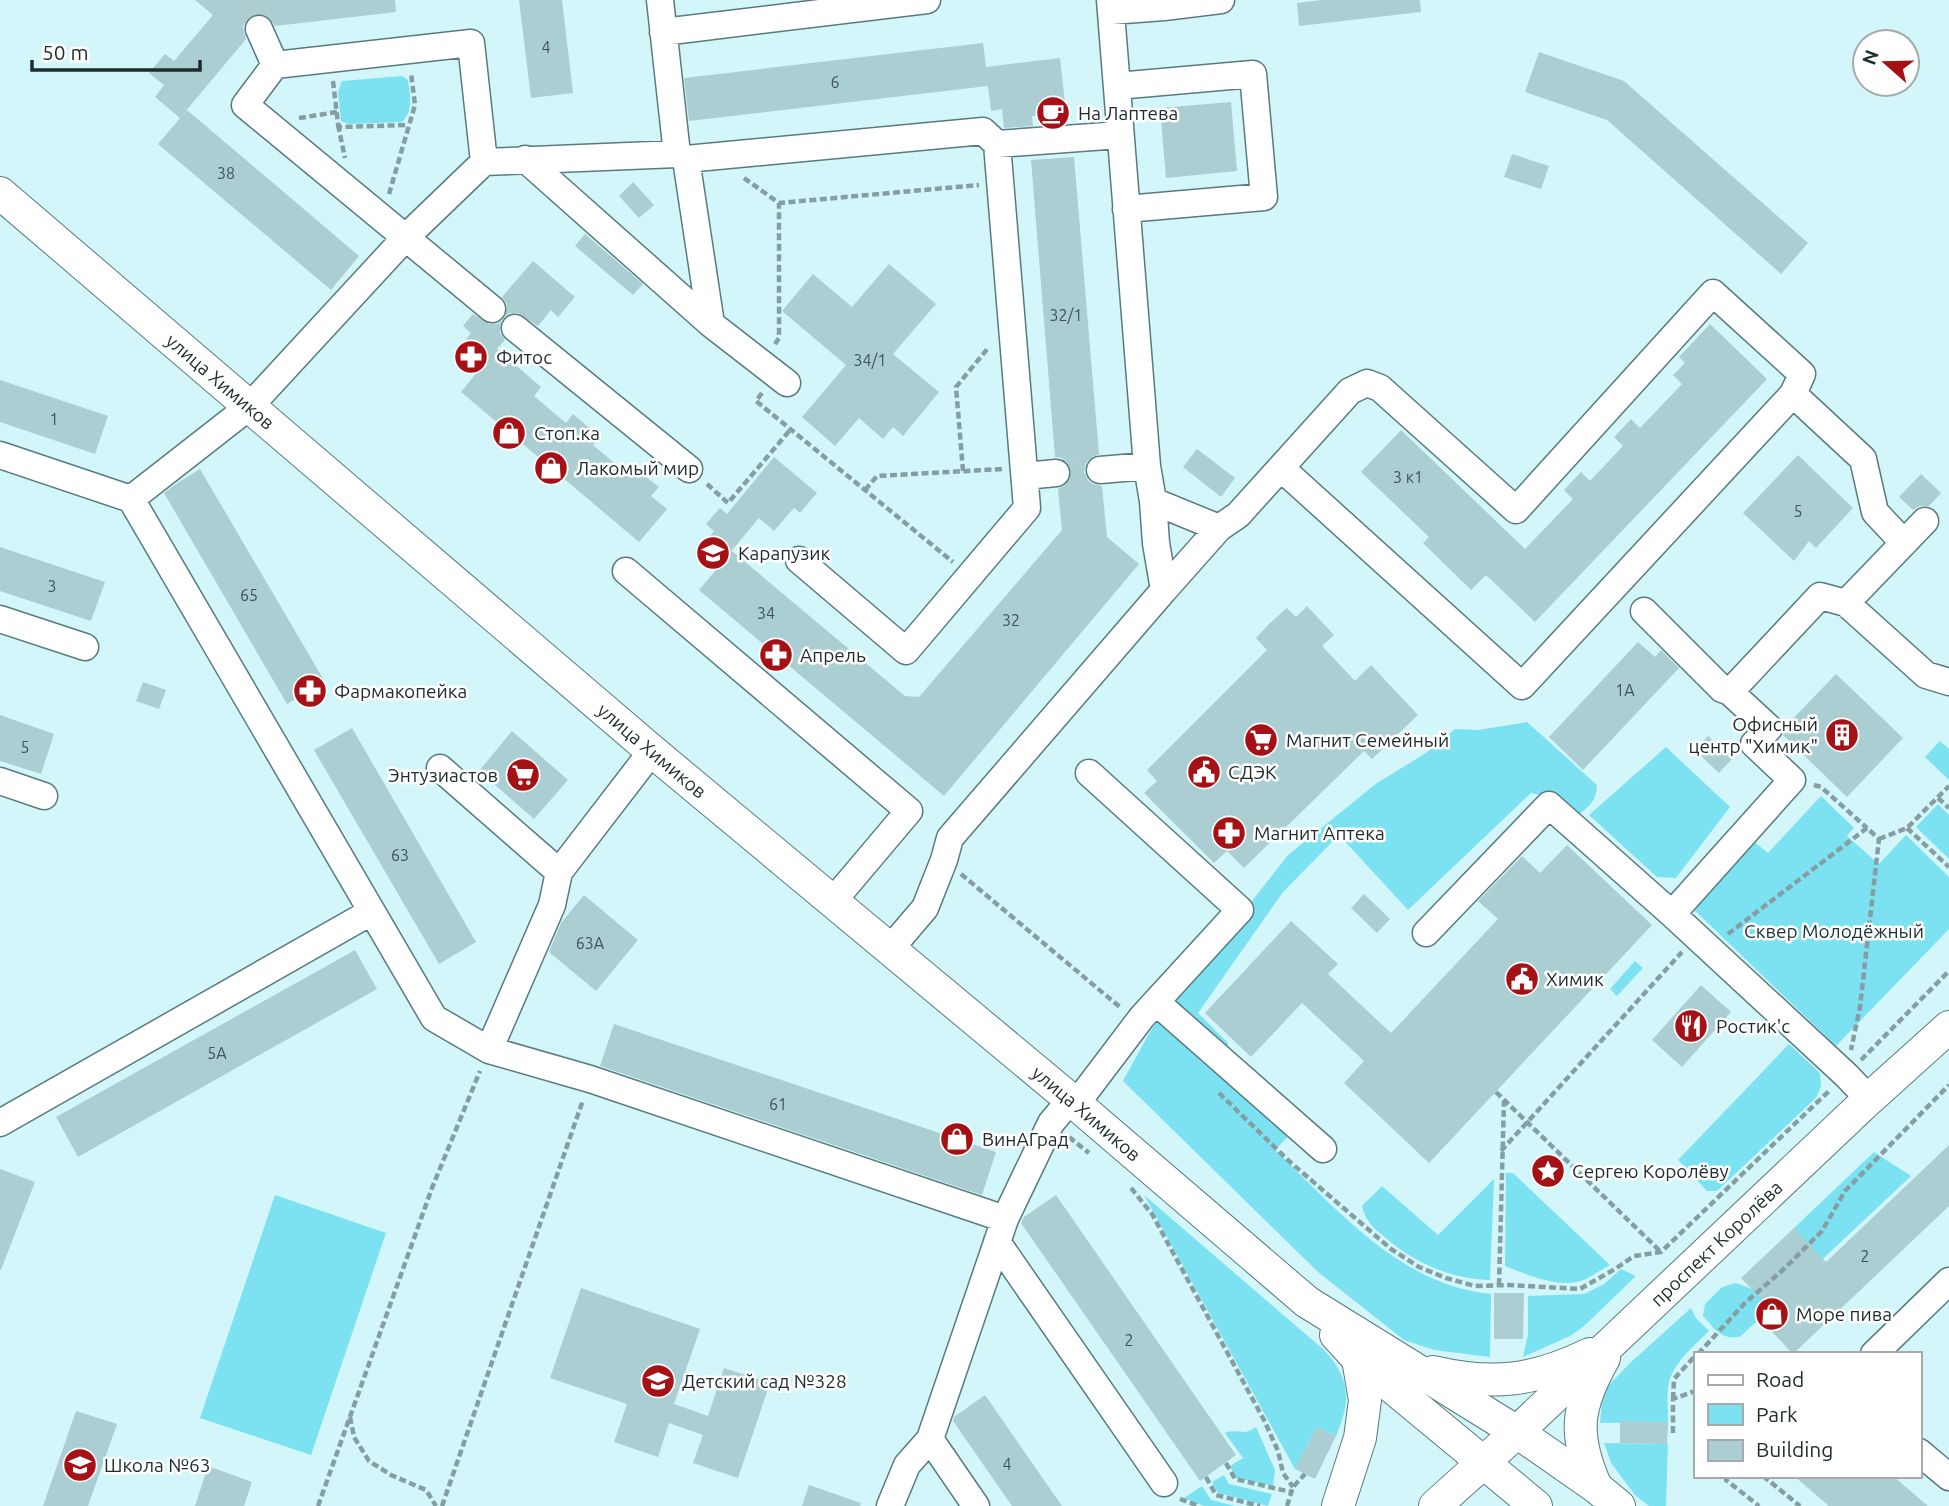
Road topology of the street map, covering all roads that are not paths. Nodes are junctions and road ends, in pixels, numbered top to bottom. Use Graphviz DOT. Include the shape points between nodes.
graph roads {
  1 [pos="660,0"];
  2 [pos="927,0"];
  3 [pos="1221,0"];
  4 [pos="1164,4"];
  5 [pos="1111,6"];
  6 [pos="259,29"];
  7 [pos="663,32"];
  8 [pos="275,65"];
  9 [pos="1117,86"];
  10 [pos="1120,135"];
  11 [pos="997,144"];
  12 [pos="681,157"];
  13 [pos="525,159"];
  14 [pos="484,162"];
  15 [pos="0,193"];
  16 [pos="1126,209"];
  17 [pos="406,237"];
  18 [pos="492,309"];
  19 [pos="711,324"];
  20 [pos="514,328"];
  21 [pos="775,374"];
  22 [pos="1793,394"];
  23 [pos="250,406"];
  24 [pos="0,455"];
  25 [pos="1147,466"];
  26 [pos="1281,468"];
  27 [pos="689,469"];
  28 [pos="1100,470"];
  29 [pos="1024,472"];
  30 [pos="1056,474"];
  31 [pos="131,499"];
  32 [pos="1153,501"];
  33 [pos="1925,521"];
  34 [pos="1219,528"];
  35 [pos="1904,543"];
  36 [pos="799,560"];
  37 [pos="626,571"];
  38 [pos="1164,590"];
  39 [pos="1846,603"];
  40 [pos="1644,611"];
  41 [pos="0,619"];
  42 [pos="85,647"];
  43 [pos="1949,682"];
  44 [pos="1731,692"];
  45 [pos="652,751"];
  46 [pos="440,768"];
  47 [pos="1089,773"];
  48 [pos="0,781"];
  49 [pos="44,796"];
  50 [pos="559,872"];
  51 [pos="834,901"];
  52 [pos="371,912"];
  53 [pos="1672,914"];
  54 [pos="1426,933"];
  55 [pos="890,949"];
  56 [pos="1149,1009"];
  57 [pos="1949,1027"];
  58 [pos="489,1050"];
  59 [pos="1869,1099"];
  60 [pos="1066,1109"];
  61 [pos="0,1123"];
  62 [pos="1322,1149"];
  63 [pos="1001,1230"];
  64 [pos="1949,1281"];
  65 [pos="1307,1302"];
  66 [pos="1614,1342"];
  67 [pos="1876,1352"];
  68 [pos="1358,1359"];
  69 [pos="1405,1363"];
  70 [pos="1517,1432"];
  71 [pos="930,1439"];
  72 [pos="1921,1454"];
  73 [pos="1483,1461"];
  74 [pos="1949,1477"];
  75 [pos="1164,1483"];
  76 [pos="1607,1496"];
  77 [pos="890,1506"];
  78 [pos="976,1506"];
  79 [pos="1338,1506"];
  80 [pos="1435,1506"];
  81 [pos="1536,1506"];
  1 -- 7 [label="lane"];
  2 -- 7 [label="lane"];
  3 -- 4 [label="lane"];
  4 -- 5 [label="lane"];
  5 -- 9 [label="lane"];
  6 -- 8 [label="lane"];
  7 -- 12 [label="lane"];
  8 -- 14 [label="lane" via="471,43"];
  8 -- 17 [label="lane" via="245,105"];
  9 -- 10 [label="lane"];
  9 -- 16 [label="lane" via="1253,74 1264,197"];
  10 -- 11 [label="lane"];
  10 -- 16 [label="lane"];
  11 -- 12 [label="lane" via="983,131"];
  11 -- 29 [label="lane"];
  12 -- 13 [label="lane"];
  12 -- 19 [label="lane"];
  13 -- 14 [label="lane"];
  13 -- 19 [label="lane"];
  14 -- 17 [label="lane"];
  15 -- 23 [label="main road, улица Химиков"];
  16 -- 25 [label="lane"];
  17 -- 18 [label="lane"];
  17 -- 23 [label="lane"];
  19 -- 21 [label="lane"];
  20 -- 27 [label="lane"];
  22 -- 26 [label="lane" via="1522,686"];
  22 -- 26 [label="lane" via="1802,374 1713,293 1516,510 1380,388 1367,383 1350,391"];
  22 -- 35 [label="lane" via="1863,459 1875,512"];
  23 -- 31 [label="lane"];
  23 -- 45 [label="main road, улица Химиков"];
  24 -- 31 [label="lane"];
  25 -- 28 [label="lane"];
  25 -- 32 [label="lane"];
  26 -- 34 [label="lane" via="1238,515"];
  29 -- 30 [label="lane"];
  29 -- 36 [label="lane" via="1027,508 906,651"];
  31 -- 52 [label="lane"];
  32 -- 34 [label="lane"];
  32 -- 38 [label="lane"];
  33 -- 35 [label="lane"];
  34 -- 38 [label="lane"];
  35 -- 39 [label="lane"];
  37 -- 51 [label="lane" via="909,811"];
  38 -- 55 [label="lane" via="950,838 925,908"];
  39 -- 43 [label="lane" via="1926,675"];
  39 -- 44 [label="lane" via="1820,597"];
  40 -- 44 [label="lane" via="1722,689"];
  41 -- 42 [label="lane"];
  44 -- 53 [label="lane" via="1769,728 1754,744 1792,780"];
  45 -- 50 [label="lane"];
  45 -- 51 [label="main road, улица Химиков"];
  46 -- 50 [label="lane"];
  47 -- 56 [label="lane" via="1240,910"];
  48 -- 49 [label="lane"];
  50 -- 58 [label="lane" via="552,905"];
  51 -- 55 [label="main road, улица Химиков"];
  52 -- 58 [label="lane" via="433,1018"];
  52 -- 61 [label="lane"];
  53 -- 54 [label="lane" via="1549,804"];
  53 -- 59 [label="lane"];
  55 -- 60 [label="main road, улица Химиков"];
  56 -- 60 [label="lane"];
  56 -- 62 [label="lane"];
  57 -- 59 [label="main road, проспект Королёва"];
  58 -- 63 [label="lane" via="590,1079"];
  59 -- 66 [label="main road, проспект Королёва"];
  60 -- 63 [label="lane"];
  60 -- 65 [label="main road, улица Химиков"];
  63 -- 71 [label="lane"];
  63 -- 75 [label="lane"];
  64 -- 67 [label="lane"];
  65 -- 68 [label="main road, улица Химиков"];
  65 -- 69 [label="main road, улица Химиков"];
  66 -- 69 [label="main road" via="1553,1369 1493,1381 1451,1376"];
  66 -- 70 [label="main road, проспект Королёва"];
  66 -- 76 [label="main road" via="1590,1387 1579,1424 1587,1468"];
  68 -- 73 [label="main road, улица Химиков"];
  68 -- 79 [label="main road" via="1365,1400 1360,1438"];
  69 -- 70 [label="main road, улица Химиков"];
  70 -- 73 [label="main road, проспект Королёва"];
  70 -- 76 [label="main road, улица Химиков"];
  71 -- 77 [label="lane" via="907,1465"];
  71 -- 78 [label="lane"];
  72 -- 74 [label="lane"];
  73 -- 80 [label="main road, проспект Королёва"];
  73 -- 81 [label="main road, улица Химиков"];
}
